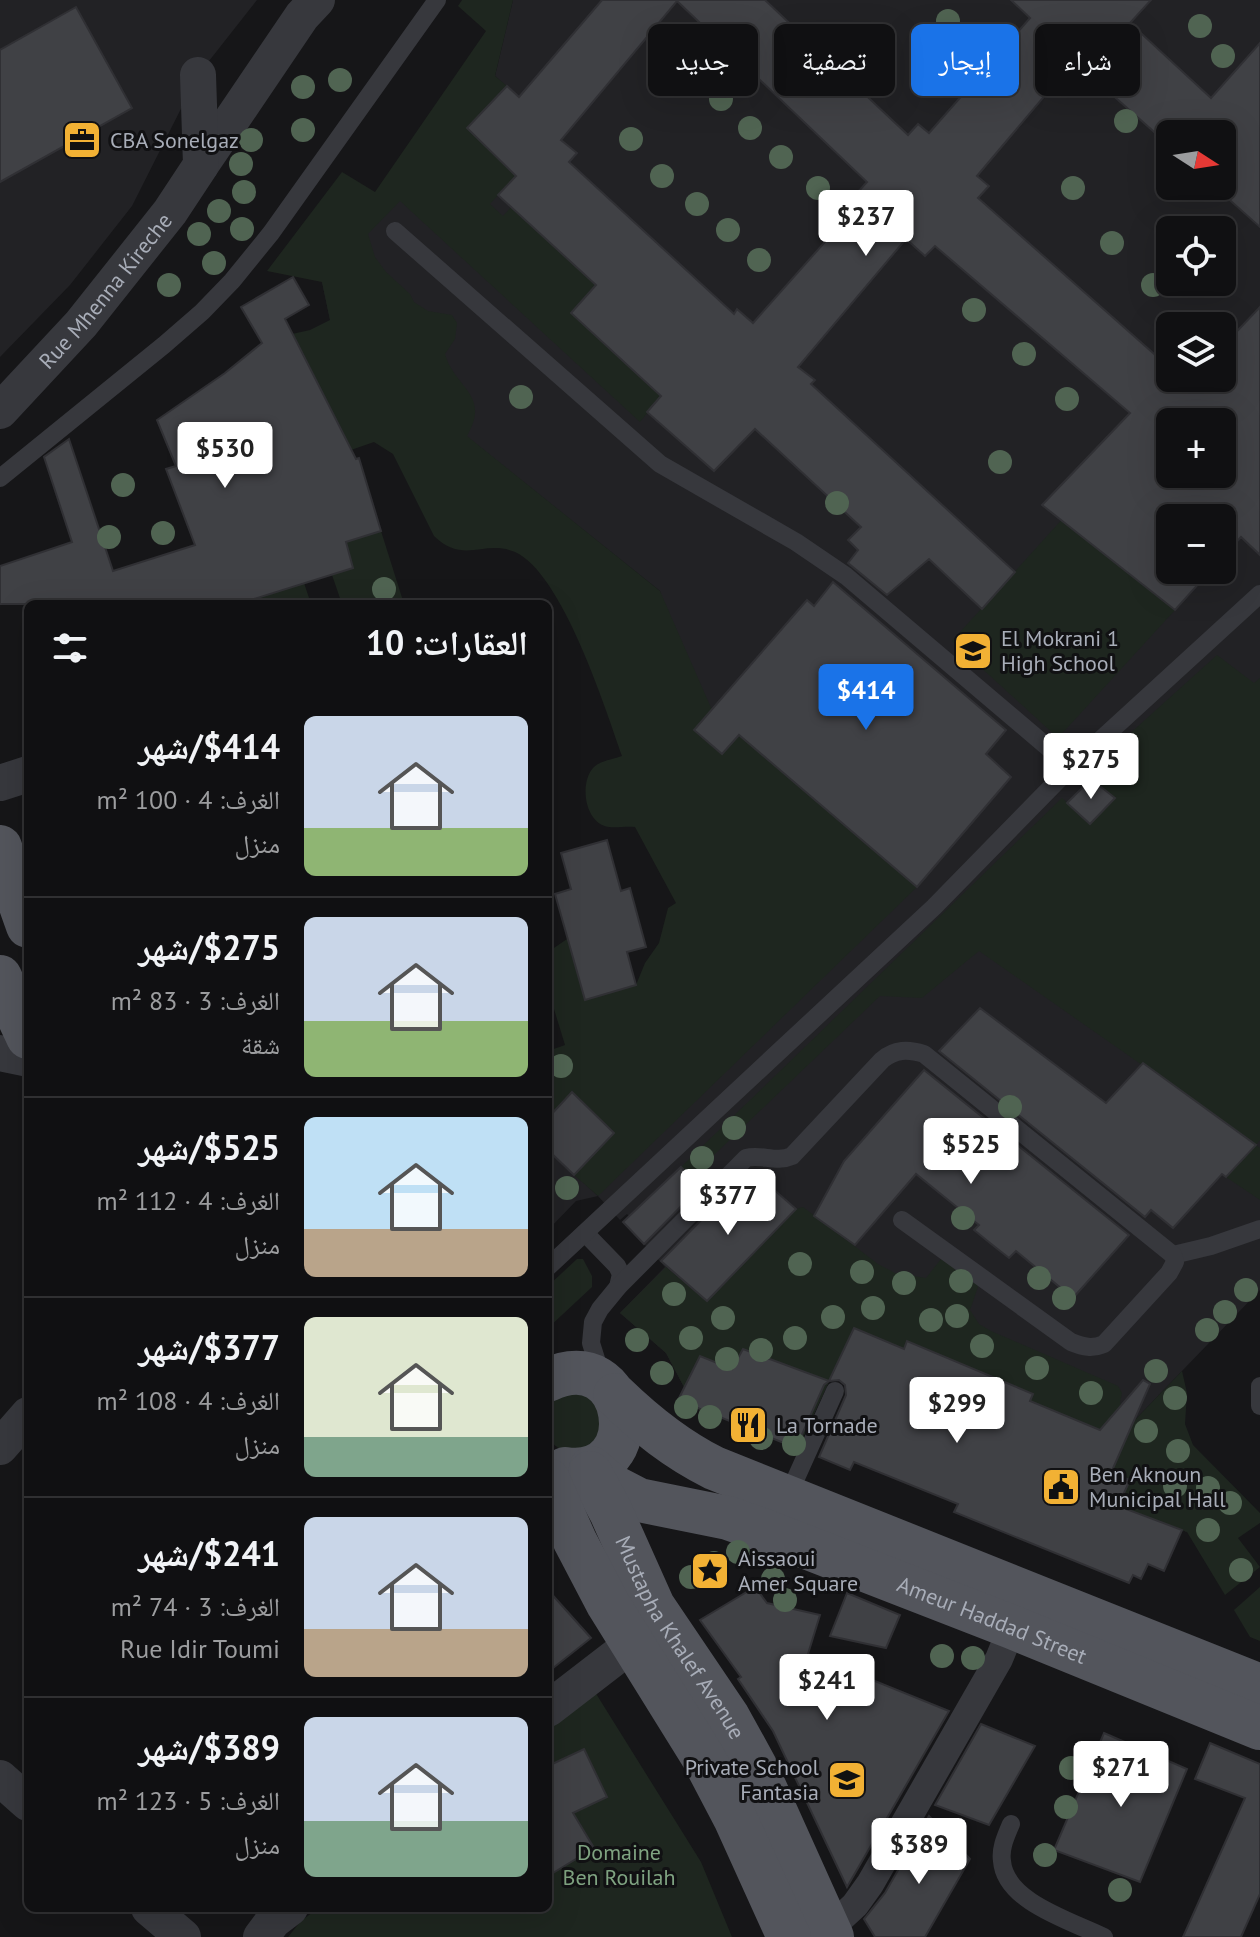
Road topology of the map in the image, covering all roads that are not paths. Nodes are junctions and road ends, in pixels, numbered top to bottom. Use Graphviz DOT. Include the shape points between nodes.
graph roads {
  1 [pos="317,0"];
  2 [pos="437,0"];
  3 [pos="198,75"];
  4 [pos="201,165"];
  5 [pos="395,231"];
  6 [pos="0,411"];
  7 [pos="0,478"];
  8 [pos="1260,594"];
  9 [pos="1071,767"];
  10 [pos="24,775"];
  11 [pos="0,783"];
  12 [pos="0,847"];
  13 [pos="24,915"];
  14 [pos="0,977"];
  15 [pos="15,1036"];
  16 [pos="902,1220"];
  17 [pos="1260,1229"];
  18 [pos="585,1233"];
  19 [pos="1173,1255"];
  20 [pos="552,1263"];
  21 [pos="618,1287"];
  22 [pos="579,1380"];
  23 [pos="1260,1386"];
  24 [pos="835,1391"];
  25 [pos="1260,1406"];
  26 [pos="24,1420"];
  27 [pos="0,1447"];
  28 [pos="569,1470"];
  29 [pos="787,1498"];
  30 [pos="686,1508"];
  31 [pos="628,1555"];
  32 [pos="1012,1627"];
  33 [pos="631,1645"];
  34 [pos="1260,1686"];
  35 [pos="552,1706"];
  36 [pos="1260,1728"];
  37 [pos="0,1778"];
  38 [pos="24,1799"];
  39 [pos="1011,1824"];
  40 [pos="154,1912"];
  41 [pos="285,1912"];
  42 [pos="817,1934"];
  43 [pos="183,1937"];
  44 [pos="261,1937"];
  45 [pos="1104,1937"];
  1 -- 4 [label="street, Rue Mhenna Kireche"];
  2 -- 7 [label="lane" via="232,281 164,345"];
  3 -- 4 [label="street"];
  4 -- 6 [label="street, Rue Mhenna Kireche" via="81,324"];
  5 -- 9 [label="lane" via="660,464 846,576"];
  8 -- 9 [label="lane"];
  9 -- 18 [label="lane" via="934,907"];
  10 -- 11 [label="street"];
  12 -- 13 [label="main road"];
  14 -- 15 [label="main road"];
  16 -- 19 [label="lane" via="1084,1347 1104,1344 1169,1273"];
  17 -- 19 [label="lane"];
  18 -- 20 [label="lane"];
  18 -- 21 [label="lane" via="617,1266"];
  19 -- 21 [label="lane" via="924,1054 901,1050 882,1060 792,1156 781,1161 746,1158"];
  21 -- 22 [label="lane" via="593,1322"];
  22 -- 28 [label="main road" via="621,1410 623,1424 612,1452"];
  22 -- 29 [label="main road, Ameur Haddad Street" via="688,1455"];
  23 -- 25 [label="lane"];
  24 -- 29 [label="lane"];
  26 -- 27 [label="street"];
  28 -- 30 [label="main road, Ameur Haddad Street" via="639,1500"];
  28 -- 31 [label="main road, Mustapha Khalef Avenue" via="611,1512"];
  28 -- 33 [label="main road, Mustapha Khalef Avenue" via="580,1551"];
  29 -- 34 [label="main road, Ameur Haddad Street"];
  30 -- 31 [label="main road" via="649,1522"];
  30 -- 32 [label="main road, Ameur Haddad Street" via="765,1531"];
  31 -- 42 [label="main road, Mustapha Khalef Avenue" via="653,1606 755,1766"];
  32 -- 36 [label="main road, Ameur Haddad Street"];
  32 -- 42 [label="street" via="999,1659 870,1884 855,1905"];
  33 -- 35 [label="street"];
  33 -- 42 [label="main road, Mustapha Khalef Avenue" via="698,1747 735,1818"];
  37 -- 38 [label="street"];
  39 -- 45 [label="lane" via="1001,1858 1008,1881 1035,1904"];
  40 -- 43 [label="street"];
  41 -- 44 [label="street"];
}
